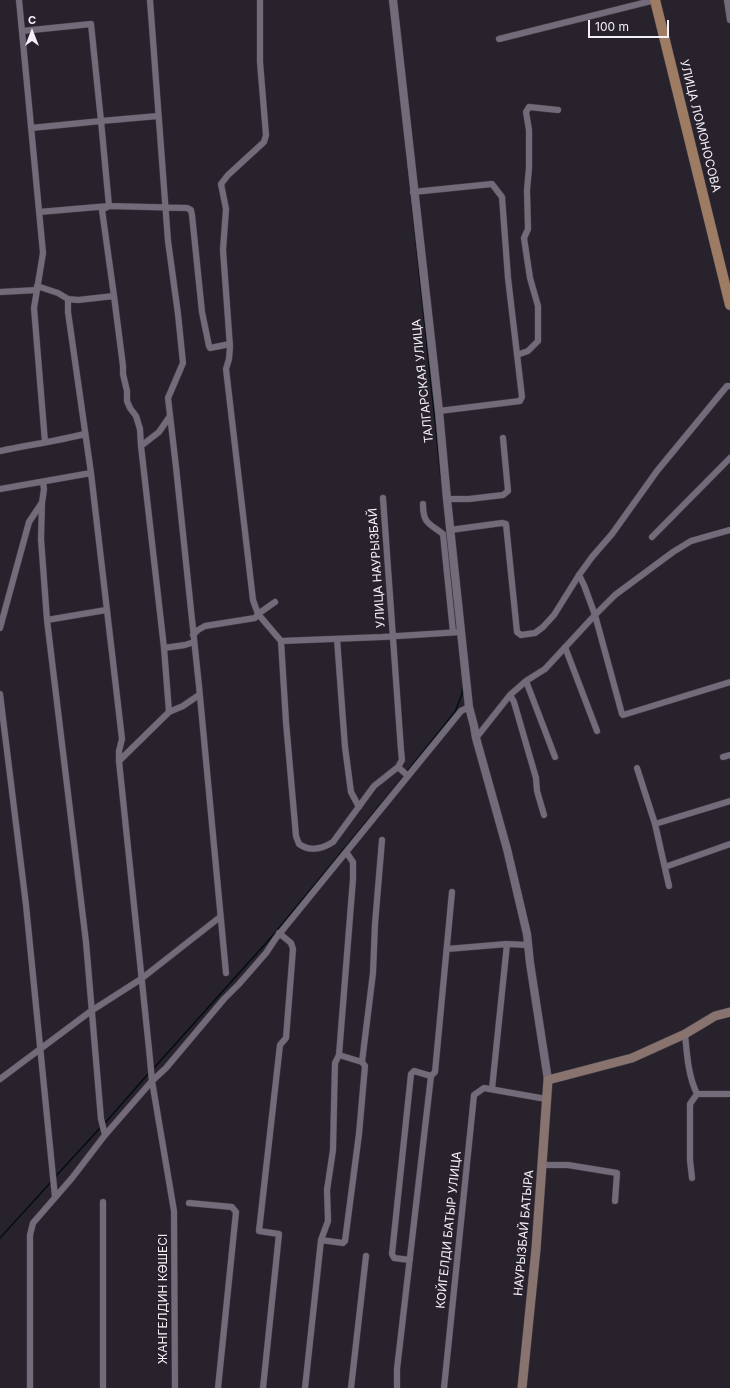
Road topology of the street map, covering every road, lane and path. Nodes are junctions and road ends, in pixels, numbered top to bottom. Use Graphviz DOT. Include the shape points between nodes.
graph roads {
  1 [pos="19,0"];
  2 [pos="150,0"];
  3 [pos="260,0"];
  4 [pos="393,0"];
  5 [pos="655,0"];
  6 [pos="727,0"];
  7 [pos="730,20"];
  8 [pos="22,31"];
  9 [pos="499,39"];
  10 [pos="558,110"];
  11 [pos="158,116"];
  12 [pos="101,121"];
  13 [pos="31,128"];
  14 [pos="413,192"];
  15 [pos="109,206"];
  16 [pos="166,208"];
  17 [pos="39,212"];
  18 [pos="37,288"];
  19 [pos="0,292"];
  20 [pos="114,296"];
  21 [pos="68,300"];
  22 [pos="730,305"];
  23 [pos="230,344"];
  24 [pos="517,355"];
  25 [pos="730,386"];
  26 [pos="439,411"];
  27 [pos="170,416"];
  28 [pos="86,434"];
  29 [pos="503,438"];
  30 [pos="45,442"];
  31 [pos="140,446"];
  32 [pos="0,451"];
  33 [pos="730,458"];
  34 [pos="91,473"];
  35 [pos="43,482"];
  36 [pos="0,489"];
  37 [pos="383,498"];
  38 [pos="447,498"];
  39 [pos="42,503"];
  40 [pos="423,504"];
  41 [pos="450,530"];
  42 [pos="730,530"];
  43 [pos="652,537"];
  44 [pos="579,575"];
  45 [pos="275,602"];
  46 [pos="106,610"];
  47 [pos="258,614"];
  48 [pos="595,615"];
  49 [pos="2,618"];
  50 [pos="47,620"];
  51 [pos="0,628"];
  52 [pos="457,632"];
  53 [pos="193,634"];
  54 [pos="392,637"];
  55 [pos="337,639"];
  56 [pos="281,641"];
  57 [pos="194,642"];
  58 [pos="565,647"];
  59 [pos="164,648"];
  60 [pos="526,681"];
  61 [pos="730,682"];
  62 [pos="0,694"];
  63 [pos="199,695"];
  64 [pos="510,695"];
  65 [pos="469,707"];
  66 [pos="169,712"];
  67 [pos="597,731"];
  68 [pos="476,738"];
  69 [pos="554,757"];
  70 [pos="119,761"];
  71 [pos="398,767"];
  72 [pos="637,768"];
  73 [pos="406,775"];
  74 [pos="730,801"];
  75 [pos="359,807"];
  76 [pos="544,815"];
  77 [pos="655,824"];
  78 [pos="382,840"];
  79 [pos="730,844"];
  80 [pos="346,852"];
  81 [pos="665,867"];
  82 [pos="669,886"];
  83 [pos="452,892"];
  84 [pos="220,917"];
  85 [pos="279,933"];
  86 [pos="507,944"];
  87 [pos="528,945"];
  88 [pos="447,949"];
  89 [pos="226,973"];
  90 [pos="141,979"];
  91 [pos="91,1011"];
  92 [pos="730,1012"];
  93 [pos="685,1034"];
  94 [pos="41,1048"];
  95 [pos="339,1055"];
  96 [pos="362,1062"];
  97 [pos="431,1076"];
  98 [pos="0,1079"];
  99 [pos="152,1080"];
  100 [pos="548,1080"];
  101 [pos="492,1090"];
  102 [pos="697,1094"];
  103 [pos="730,1094"];
  104 [pos="546,1099"];
  105 [pos="105,1135"];
  106 [pos="542,1165"];
  107 [pos="692,1178"];
  108 [pos="55,1197"];
  109 [pos="615,1201"];
  110 [pos="103,1202"];
  111 [pos="189,1203"];
  112 [pos="322,1240"];
  113 [pos="366,1256"];
  114 [pos="410,1260"];
  115 [pos="30,1388"];
  116 [pos="103,1388"];
  117 [pos="174,1388"];
  118 [pos="218,1388"];
  119 [pos="263,1388"];
  120 [pos="305,1388"];
  121 [pos="351,1388"];
  122 [pos="397,1388"];
  123 [pos="444,1388"];
  124 [pos="522,1388"];
  1 -- 8 [label="street"];
  2 -- 11 [label="street"];
  3 -- 23 [label="street" via="260,62 266,135 264,142 221,184 226,209 223,250"];
  4 -- 14 [label="street, ТАЛГАРСКАЯ УЛИЦА"];
  5 -- 9 [label="street"];
  5 -- 22 [label="main road, УЛИЦА ЛОМОНОСОВА"];
  6 -- 7 [label="street"];
  8 -- 12 [label="street" via="91,24"];
  8 -- 13 [label="street"];
  10 -- 24 [label="street" via="529,107 526,112 529,130 529,168 528,229 524,238 530,278 538,306 538,341 528,351"];
  11 -- 12 [label="street"];
  11 -- 16 [label="street"];
  12 -- 13 [label="street"];
  12 -- 15 [label="street"];
  13 -- 17 [label="street"];
  14 -- 24 [label="street" via="492,184 502,197"];
  14 -- 26 [label="street, ТАЛГАРСКАЯ УЛИЦА"];
  15 -- 16 [label="street"];
  15 -- 17 [label="street"];
  15 -- 20 [label="street" via="102,210"];
  16 -- 23 [label="street" via="191,210 202,312 209,346 210,348"];
  16 -- 27 [label="street" via="183,363 168,398"];
  17 -- 18 [label="street" via="42,253"];
  18 -- 19 [label="street"];
  18 -- 21 [label="street" via="58,293"];
  18 -- 30 [label="street" via="34,308"];
  20 -- 21 [label="street"];
  20 -- 31 [label="street" via="127,401 140,429"];
  21 -- 28 [label="street, ЖАНГЕЛДИН КӨШЕСІ"];
  23 -- 47 [label="street" via="226,369 253,600"];
  24 -- 26 [label="street" via="522,397 520,401"];
  25 -- 44 [label="street" via="727,386 656,471 612,534"];
  26 -- 38 [label="street, ТАЛГАРСКАЯ УЛИЦА"];
  27 -- 31 [label="street" via="159,432"];
  27 -- 53 [label="street"];
  28 -- 30 [label="street"];
  28 -- 34 [label="street, ЖАНГЕЛДИН КӨШЕСІ"];
  29 -- 38 [label="street" via="508,491 503,495 469,499"];
  30 -- 32 [label="street"];
  31 -- 59 [label="street"];
  33 -- 43 [label="street"];
  34 -- 35 [label="street"];
  34 -- 46 [label="street, ЖАНГЕЛДИН КӨШЕСІ"];
  35 -- 36 [label="street"];
  35 -- 39 [label="street"];
  37 -- 54 [label="street, УЛИЦА НАУРЫЗБАЙ"];
  38 -- 41 [label="street, ТАЛГАРСКАЯ УЛИЦА"];
  39 -- 49 [label="street" via="29,522"];
  39 -- 50 [label="street" via="41,539"];
  40 -- 52 [label="street" via="424,520 442,534"];
  41 -- 44 [label="street" via="506,524 519,634 535,633 543,627 554,615"];
  41 -- 52 [label="street, ТАЛГАРСКАЯ УЛИЦА"];
  42 -- 48 [label="street" via="691,542 673,552"];
  44 -- 48 [label="street"];
  45 -- 47 [label="street"];
  46 -- 50 [label="street"];
  46 -- 70 [label="street, ЖАНГЕЛДИН КӨШЕСІ" via="122,739"];
  47 -- 53 [label="street" via="255,618 205,626"];
  47 -- 56 [label="street"];
  48 -- 58 [label="street"];
  48 -- 61 [label="street" via="623,715"];
  49 -- 51 [label="street"];
  50 -- 91 [label="street" via="86,942"];
  52 -- 54 [label="street"];
  52 -- 65 [label="street, ТАЛГАРСКАЯ УЛИЦА"];
  53 -- 57 [label="street"];
  54 -- 55 [label="street"];
  54 -- 71 [label="street, УЛИЦА НАУРЫЗБАЙ" via="402,760"];
  55 -- 56 [label="street"];
  55 -- 75 [label="street" via="345,747 351,792"];
  56 -- 75 [label="street" via="296,836 299,844 306,849 325,847 333,842"];
  57 -- 59 [label="street"];
  57 -- 63 [label="street"];
  58 -- 60 [label="street" via="545,669"];
  58 -- 67 [label="street"];
  59 -- 66 [label="street"];
  60 -- 64 [label="street"];
  60 -- 69 [label="street"];
  62 -- 94 [label="street"];
  63 -- 66 [label="street"];
  63 -- 84 [label="street"];
  64 -- 68 [label="street"];
  64 -- 76 [label="street" via="536,778"];
  65 -- 68 [label="street, ТАЛГАРСКАЯ УЛИЦА"];
  65 -- 73 [label="street" via="461,711"];
  66 -- 70 [label="street"];
  68 -- 87 [label="street, ТАЛГАРСКАЯ УЛИЦА" via="507,849"];
  70 -- 90 [label="street, ЖАНГЕЛДИН КӨШЕСІ"];
  71 -- 73 [label="street"];
  71 -- 75 [label="street" via="374,786"];
  72 -- 77 [label="street"];
  73 -- 80 [label="street"];
  74 -- 77 [label="street"];
  77 -- 81 [label="street"];
  78 -- 96 [label="street"];
  79 -- 81 [label="street"];
  80 -- 85 [label="street"];
  80 -- 95 [label="street" via="352,862 353,879"];
  81 -- 82 [label="street"];
  83 -- 88 [label="street"];
  84 -- 89 [label="street"];
  84 -- 90 [label="street"];
  85 -- 99 [label="street" via="266,953 166,1068"];
  85 -- 119 [label="street" via="291,943 293,949 286,1038 280,1045 259,1231 279,1234"];
  86 -- 87 [label="street"];
  86 -- 88 [label="street"];
  86 -- 101 [label="street"];
  87 -- 100 [label="street, ТАЛГАРСКАЯ УЛИЦА"];
  88 -- 97 [label="street" via="435,1072"];
  90 -- 91 [label="street"];
  90 -- 99 [label="street, ЖАНГЕЛДИН КӨШЕСІ"];
  91 -- 94 [label="street"];
  91 -- 105 [label="street"];
  92 -- 93 [label="main road" via="715,1016"];
  93 -- 100 [label="main road" via="632,1058"];
  93 -- 102 [label="street" via="689,1068"];
  94 -- 98 [label="street"];
  94 -- 108 [label="street"];
  95 -- 96 [label="street"];
  95 -- 112 [label="street" via="335,1063 333,1150 327,1190 328,1221"];
  96 -- 112 [label="street" via="366,1066 345,1241 343,1243"];
  97 -- 114 [label="street"];
  97 -- 114 [label="street" via="414,1071 411,1074 392,1254 394,1258"];
  99 -- 105 [label="street"];
  99 -- 117 [label="street, ЖАНГЕЛДИН КӨШЕСІ" via="174,1210"];
  100 -- 104 [label="main road, НАУРЫЗБАЙ БАТЫРА"];
  101 -- 104 [label="street"];
  101 -- 123 [label="street, КОЙГЕЛДИ БАТЫР УЛИЦА" via="484,1088 474,1095"];
  102 -- 103 [label="street"];
  102 -- 107 [label="street" via="690,1104"];
  104 -- 106 [label="main road, НАУРЫЗБАЙ БАТЫРА"];
  105 -- 108 [label="street"];
  106 -- 109 [label="street" via="568,1165 616,1174"];
  106 -- 124 [label="main road, НАУРЫЗБАЙ БАТЫРА"];
  108 -- 115 [label="street" via="33,1223 30,1235"];
  110 -- 116 [label="street"];
  111 -- 118 [label="street" via="232,1208 236,1212"];
  112 -- 120 [label="street"];
  113 -- 121 [label="street"];
  114 -- 122 [label="street"];
}
